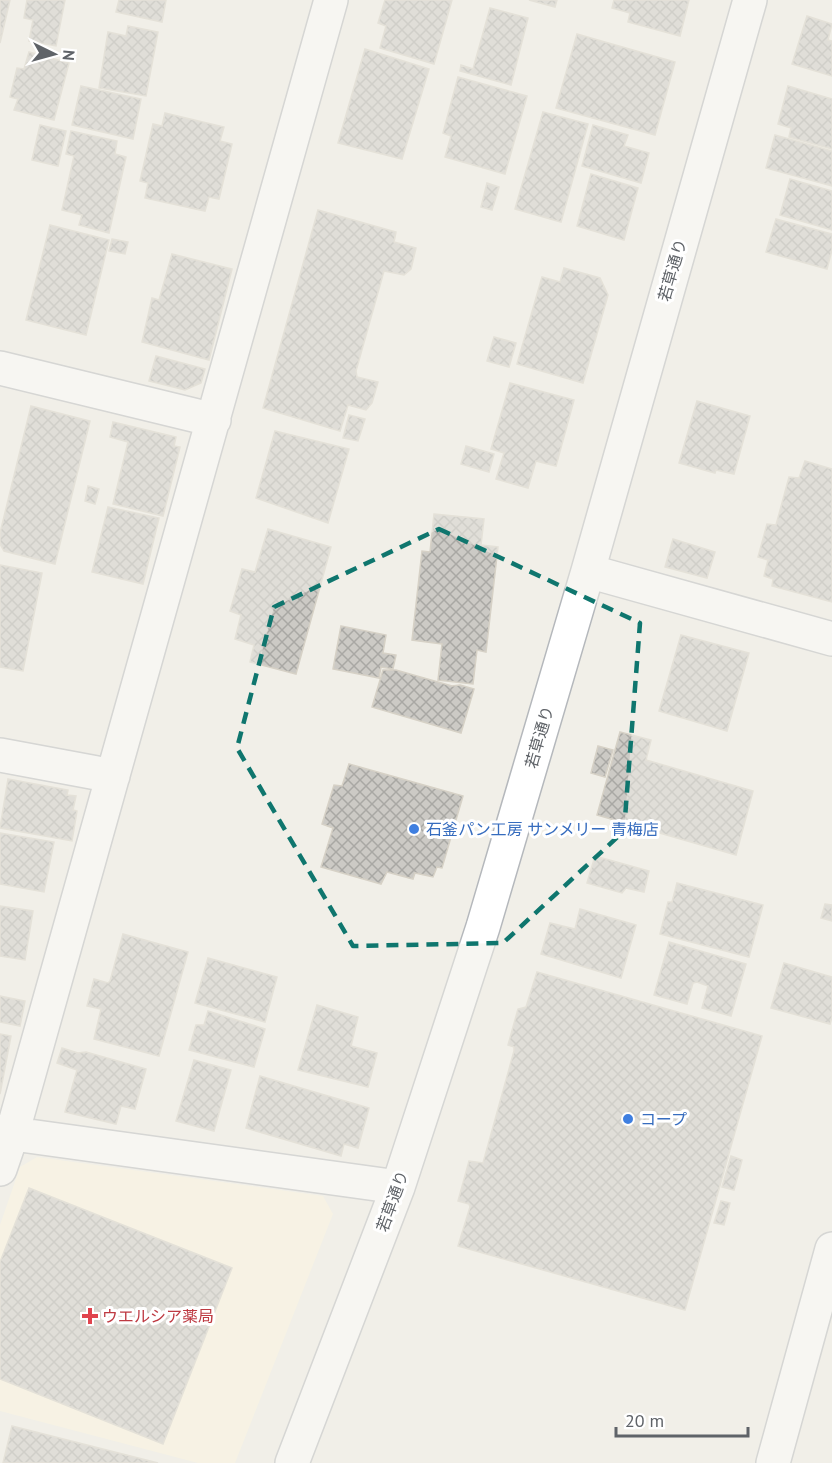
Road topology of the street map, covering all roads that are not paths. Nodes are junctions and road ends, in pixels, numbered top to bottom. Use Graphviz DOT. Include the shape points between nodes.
graph roads {
  1 [pos="331,0"];
  2 [pos="750,0"];
  3 [pos="0,368"];
  4 [pos="214,420"];
  5 [pos="588,572"];
  6 [pos="832,639"];
  7 [pos="0,755"];
  8 [pos="113,776"];
  9 [pos="6,1133"];
  10 [pos="0,1169"];
  11 [pos="398,1187"];
  12 [pos="832,1249"];
  13 [pos="292,1463"];
  14 [pos="773,1463"];
  1 -- 4 [label="street"];
  2 -- 5 [label="street, 若草通り"];
  3 -- 4 [label="street"];
  4 -- 8 [label="street"];
  5 -- 6 [label="street"];
  5 -- 11 [label="street, 若草通り" via="483,927"];
  7 -- 8 [label="street"];
  8 -- 9 [label="street"];
  9 -- 10 [label="street"];
  9 -- 11 [label="street"];
  11 -- 13 [label="street, 若草通り"];
  12 -- 14 [label="street"];
}
